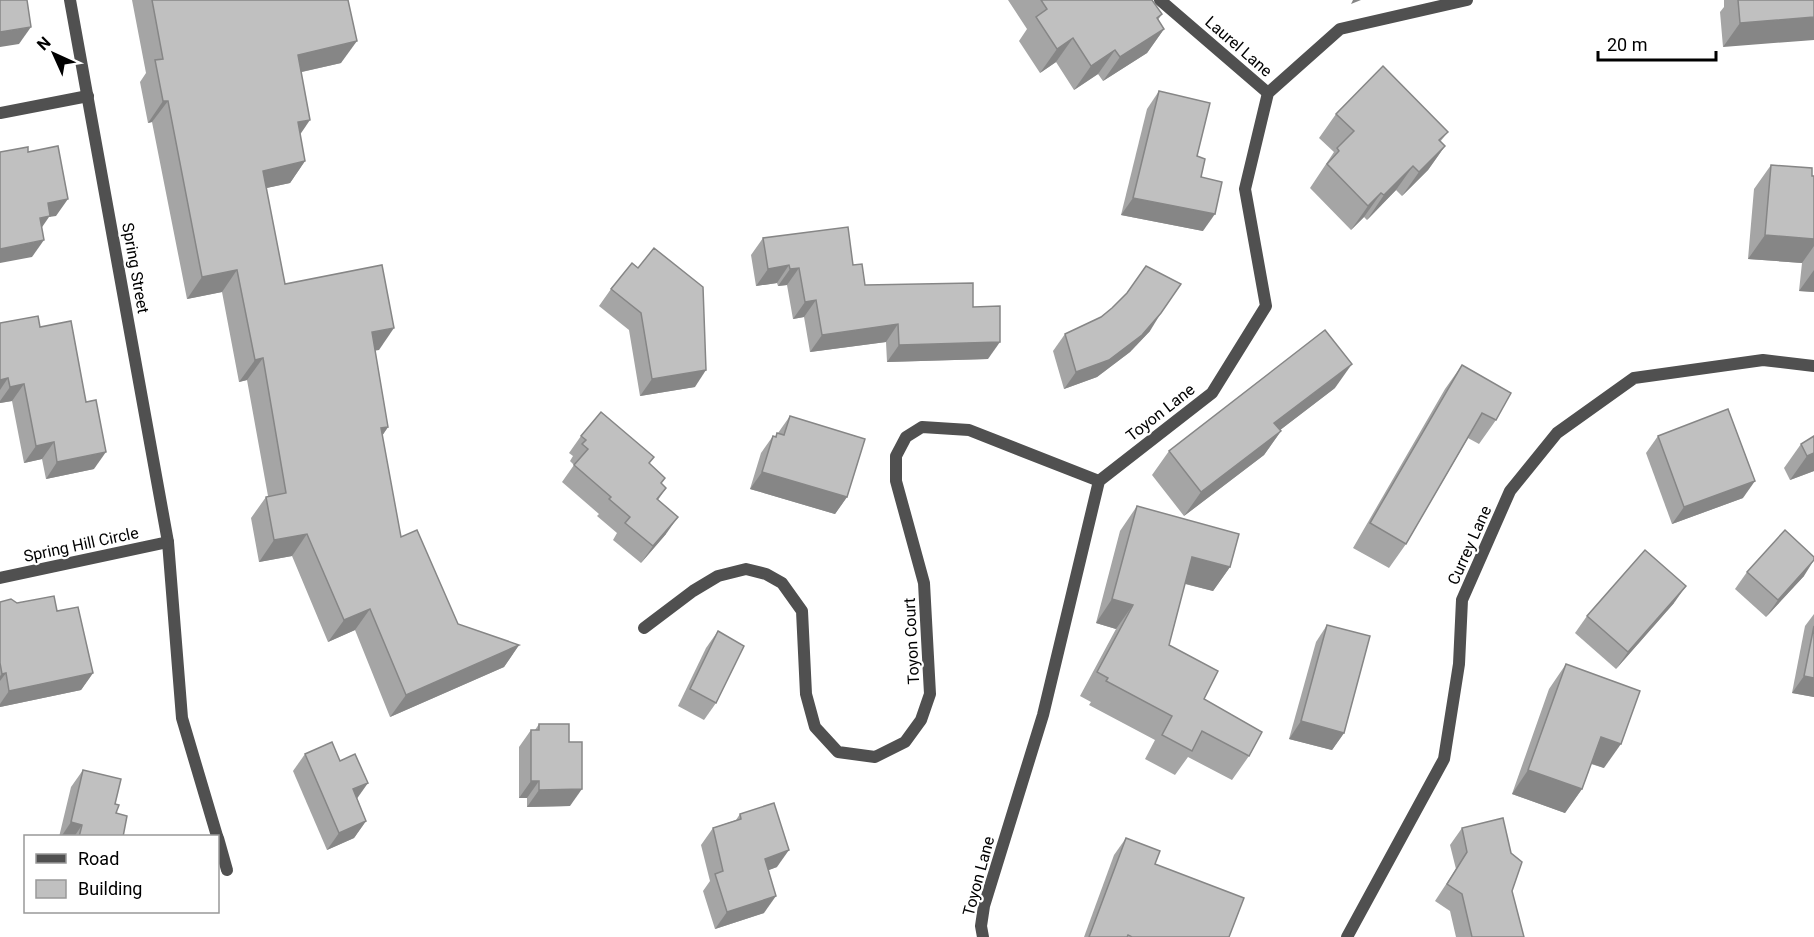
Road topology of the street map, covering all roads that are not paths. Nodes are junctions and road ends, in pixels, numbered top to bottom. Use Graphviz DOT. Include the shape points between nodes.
graph roads {
  1 [pos="70,0"];
  2 [pos="1160,0"];
  3 [pos="1467,0"];
  4 [pos="1268,93"];
  5 [pos="88,96"];
  6 [pos="0,113"];
  7 [pos="1814,366"];
  8 [pos="1099,481"];
  9 [pos="168,542"];
  10 [pos="0,578"];
  11 [pos="644,628"];
  12 [pos="216,835"];
  13 [pos="219,844"];
  14 [pos="227,870"];
  15 [pos="983,937"];
  16 [pos="1347,937"];
  1 -- 5 [label="street, Spring Street"];
  2 -- 4 [label="street, Laurel Lane"];
  3 -- 4 [label="street" via="1340,29"];
  4 -- 8 [label="street, Toyon Lane" via="1245,189 1266,306 1212,393"];
  5 -- 6 [label="street"];
  5 -- 9 [label="street, Spring Street"];
  7 -- 16 [label="street, Currey Lane" via="1763,360 1634,378 1557,433 1510,491 1462,600 1459,664 1444,759"];
  8 -- 11 [label="street, Toyon Court" via="969,430 922,427 906,436 896,456 896,482 924,583 930,694 921,720 905,742 875,757 838,752 815,727 806,694 802,611 782,583 766,574 746,569 718,576"];
  8 -- 15 [label="street, Toyon Lane" via="1042,715 984,906"];
  9 -- 10 [label="street, Spring Hill Circle"];
  9 -- 12 [label="street, Spring Street" via="182,718"];
  13 -- 14 [label="street, Spring Street"];
}
